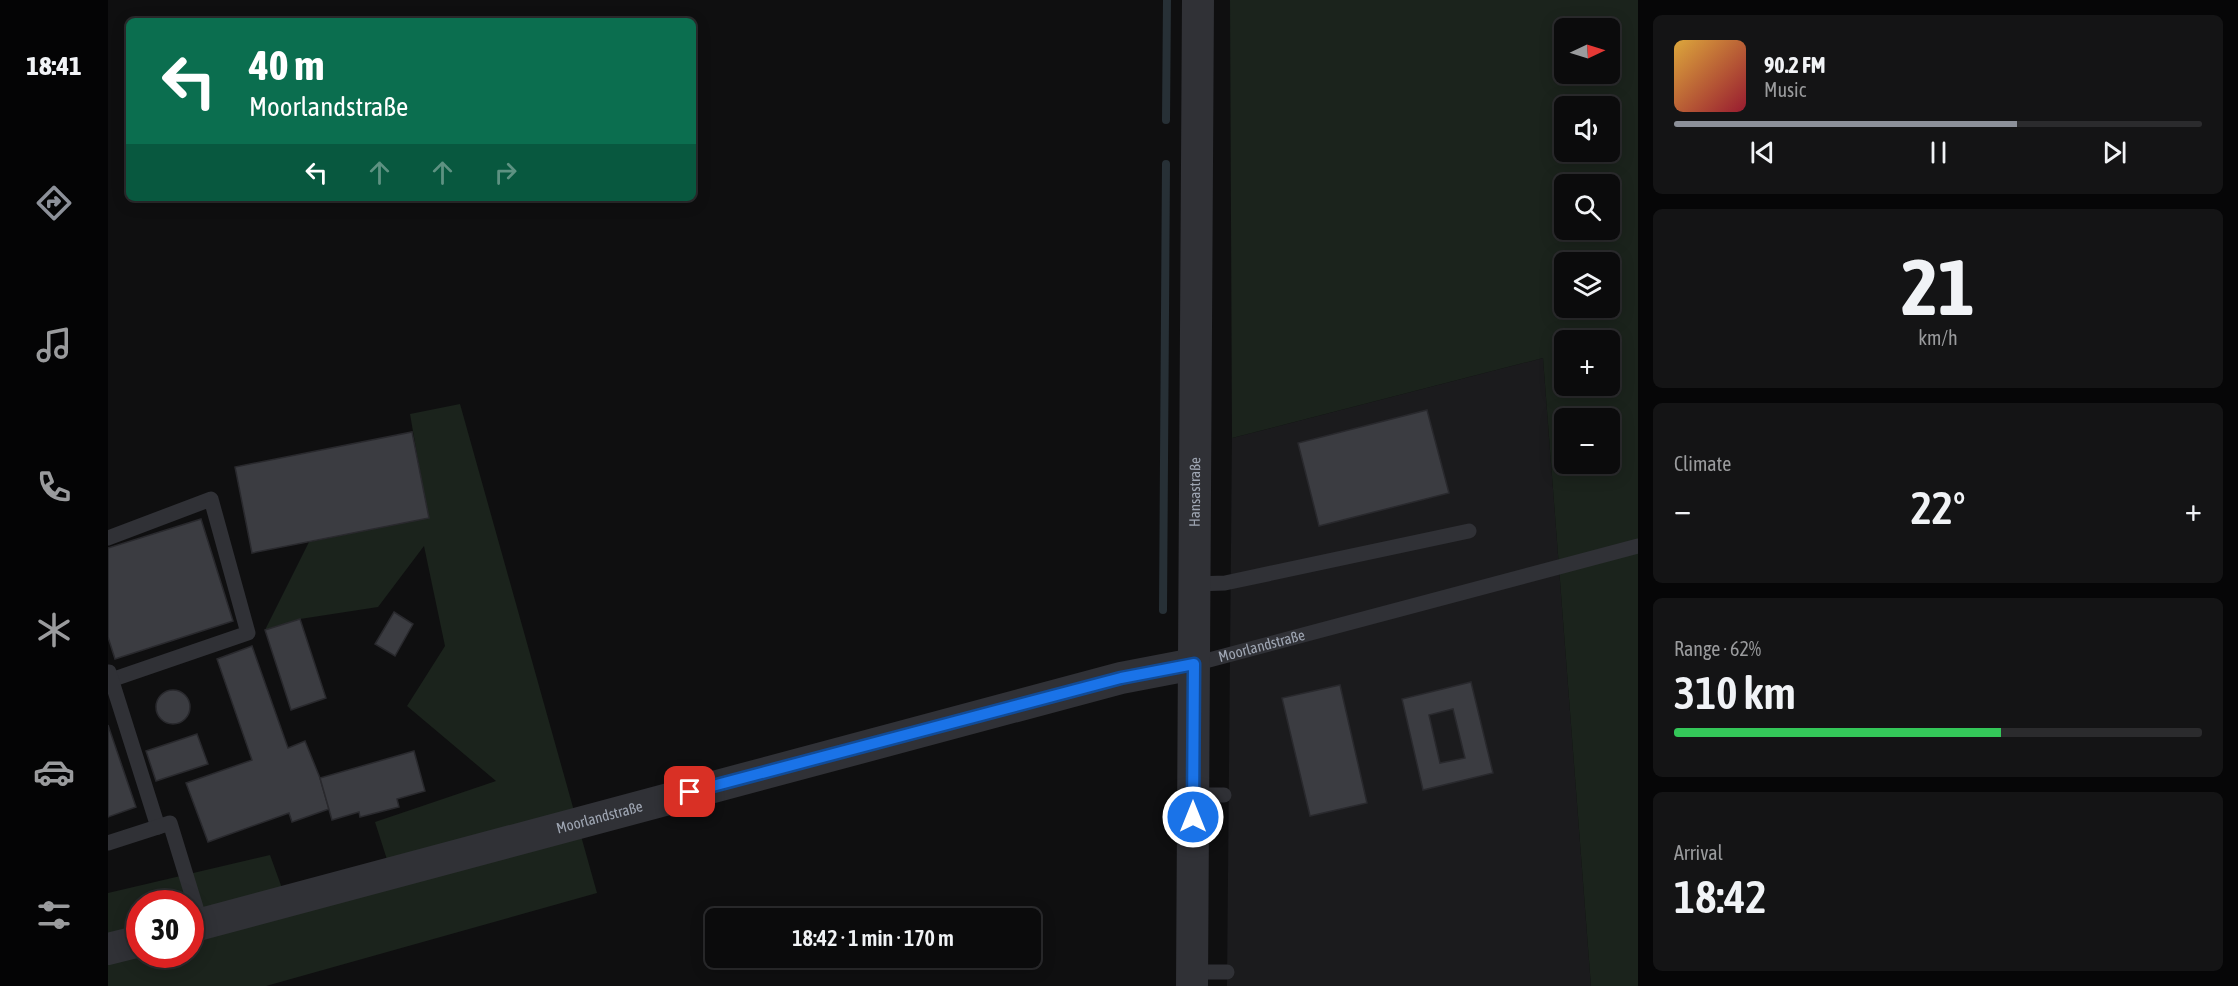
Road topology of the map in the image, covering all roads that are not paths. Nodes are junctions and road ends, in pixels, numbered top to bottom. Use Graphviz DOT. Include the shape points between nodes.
graph roads {
  1 [pos="1198,0"];
  2 [pos="1469,531"];
  3 [pos="108,538"];
  4 [pos="1638,546"];
  5 [pos="1194,584"];
  6 [pos="1194,664"];
  7 [pos="110,676"];
  8 [pos="1193,795"];
  9 [pos="1224,795"];
  10 [pos="158,827"];
  11 [pos="108,843"];
  12 [pos="187,890"];
  13 [pos="204,923"];
  14 [pos="126,944"];
  15 [pos="108,949"];
  16 [pos="1227,972"];
  17 [pos="1192,979"];
  1 -- 5 [label="street, Hansastraße"];
  2 -- 5 [label="lane" via="1225,583"];
  3 -- 7 [label="lane" via="211,499 248,633"];
  4 -- 6 [label="lane, Moorlandstraße"];
  5 -- 6 [label="street, Hansastraße"];
  6 -- 8 [label="street, Hansastraße"];
  6 -- 13 [label="street, Moorlandstraße" via="1109,681"];
  7 -- 10 [label="lane"];
  8 -- 9 [label="lane"];
  8 -- 17 [label="street, Hansastraße"];
  10 -- 11 [label="lane"];
  10 -- 12 [label="lane" via="170,822"];
  14 -- 15 [label="street"];
  16 -- 17 [label="lane"];
}
